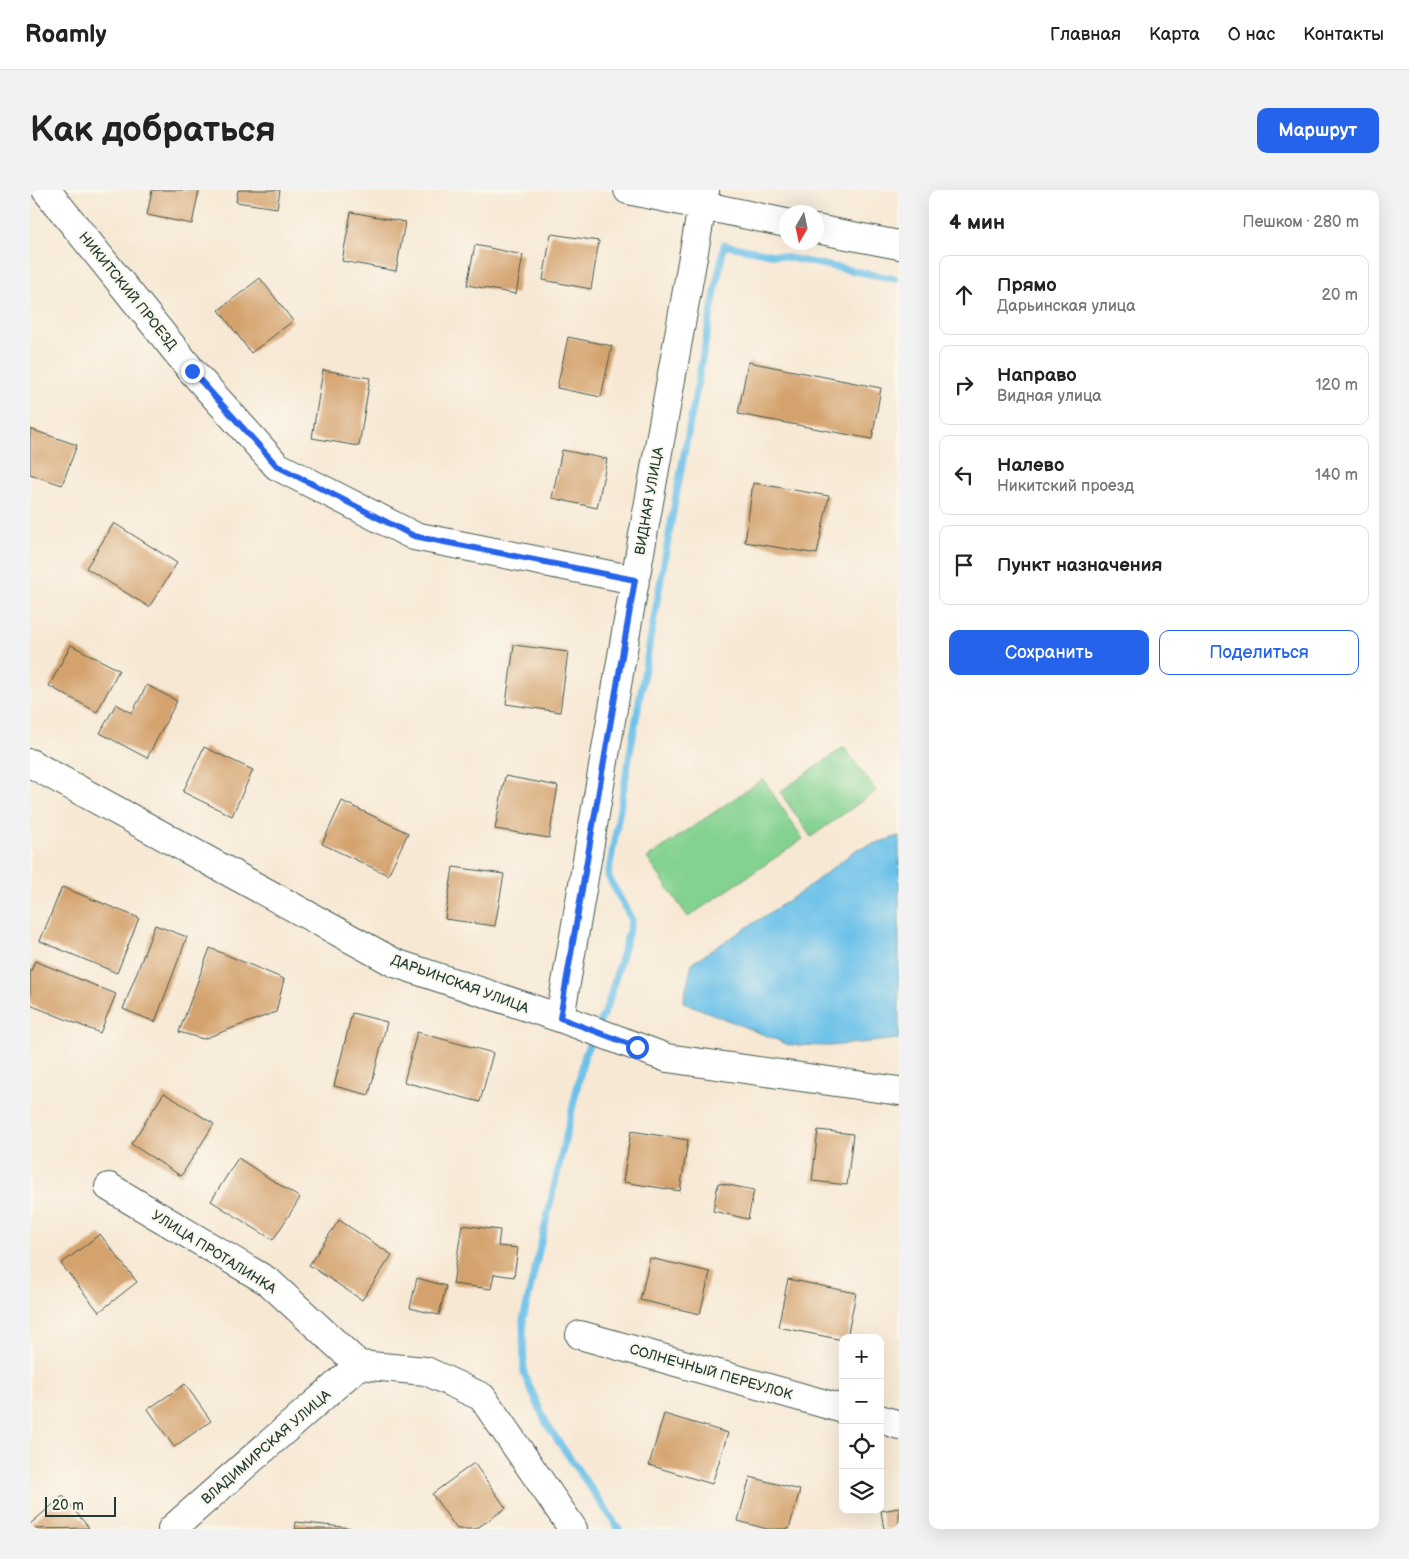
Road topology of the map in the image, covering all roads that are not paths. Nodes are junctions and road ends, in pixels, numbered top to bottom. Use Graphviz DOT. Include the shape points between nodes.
graph roads {
  1 [pos="46,190"];
  2 [pos="628,190"];
  3 [pos="704,198"];
  4 [pos="779,220"];
  5 [pos="824,231"];
  6 [pos="899,246"];
  7 [pos="635,580"];
  8 [pos="30,763"];
  9 [pos="560,1018"];
  10 [pos="899,1091"];
  11 [pos="108,1187"];
  12 [pos="580,1335"];
  13 [pos="359,1365"];
  14 [pos="839,1408"];
  15 [pos="884,1420"];
  16 [pos="899,1424"];
  17 [pos="172,1529"];
  18 [pos="573,1529"];
  1 -- 7 [label="street, НИКИТСКИЙ ПРОЕЗД" via="192,371 277,466 414,536"];
  2 -- 3 [label="street"];
  3 -- 4 [label="street"];
  3 -- 7 [label="street, ВИДНАЯ УЛИЦА"];
  5 -- 6 [label="street"];
  7 -- 9 [label="street, ВИДНАЯ УЛИЦА"];
  8 -- 9 [label="street, ДАРЬИНСКАЯ УЛИЦА" via="395,962"];
  9 -- 10 [label="street, ДАРЬИНСКАЯ УЛИЦА" via="667,1058"];
  11 -- 13 [label="street, УЛИЦА ПРОТАЛИНКА" via="268,1282"];
  12 -- 14 [label="street, СОЛНЕЧНЫЙ ПЕРЕУЛОК"];
  13 -- 17 [label="street, ВЛАДИМИРСКАЯ УЛИЦА"];
  13 -- 18 [label="street" via="426,1371 482,1397"];
  15 -- 16 [label="street"];
}
